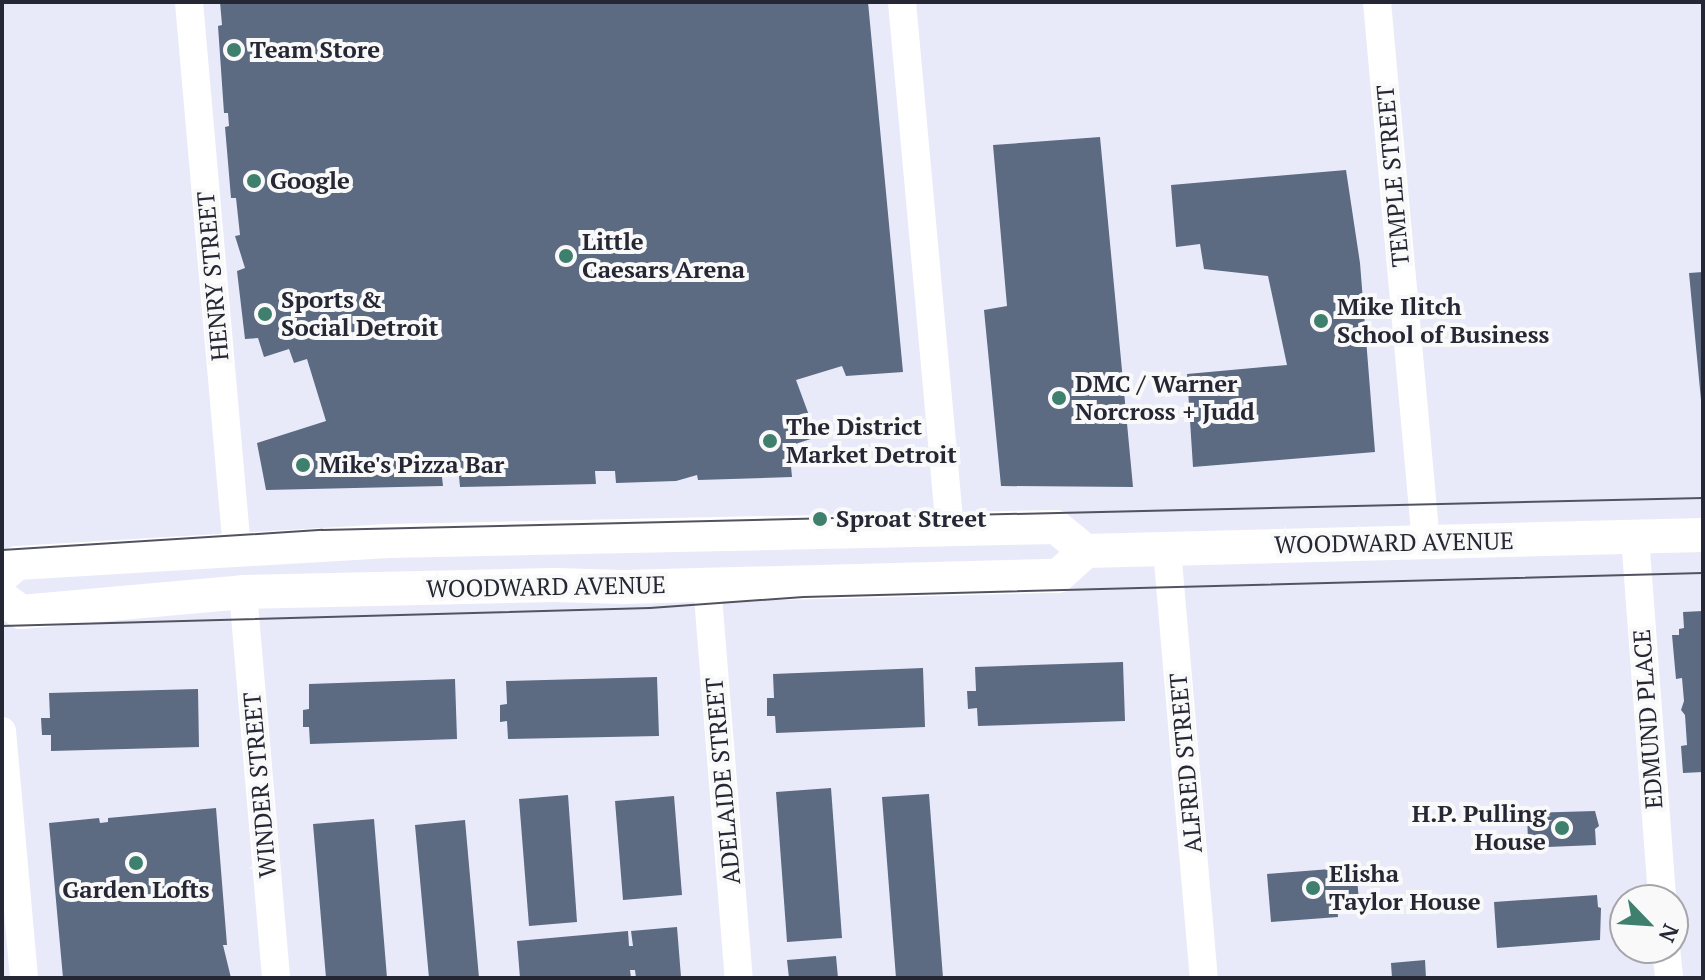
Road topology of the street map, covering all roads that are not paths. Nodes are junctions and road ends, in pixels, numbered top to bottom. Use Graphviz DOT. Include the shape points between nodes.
graph roads {
  1 [pos="189,2"];
  2 [pos="902,2"];
  3 [pos="1377,2"];
  4 [pos="950,530"];
  5 [pos="1703,535"];
  6 [pos="1635,537"];
  7 [pos="1426,542"];
  8 [pos="1167,549"];
  9 [pos="237,550"];
  10 [pos="1086,551"];
  11 [pos="2,576"];
  12 [pos="707,584"];
  13 [pos="243,592"];
  14 [pos="2,598"];
  15 [pos="2,731"];
  16 [pos="1661,884"];
  17 [pos="24,978"];
  18 [pos="276,978"];
  19 [pos="739,978"];
  20 [pos="1204,978"];
  1 -- 9 [label="street, HENRY STREET"];
  2 -- 4 [label="street"];
  3 -- 7 [label="street, TEMPLE STREET"];
  4 -- 9 [label="main road, WOODWARD AVENUE" via="388,541"];
  4 -- 10 [label="main road, WOODWARD AVENUE" via="1056,527"];
  5 -- 6 [label="main road, WOODWARD AVENUE"];
  6 -- 7 [label="main road, WOODWARD AVENUE"];
  6 -- 16 [label="street, EDMUND PLACE"];
  7 -- 8 [label="main road, WOODWARD AVENUE"];
  8 -- 10 [label="main road, WOODWARD AVENUE"];
  8 -- 20 [label="street, ALFRED STREET"];
  9 -- 11 [label="main road, WOODWARD AVENUE" via="17,563"];
  10 -- 12 [label="main road, WOODWARD AVENUE" via="1058,576"];
  12 -- 13 [label="main road, WOODWARD AVENUE"];
  12 -- 19 [label="street, ADELAIDE STREET"];
  13 -- 14 [label="main road, WOODWARD AVENUE" via="21,612"];
  13 -- 18 [label="street, WINDER STREET"];
  15 -- 17 [label="street"];
}
